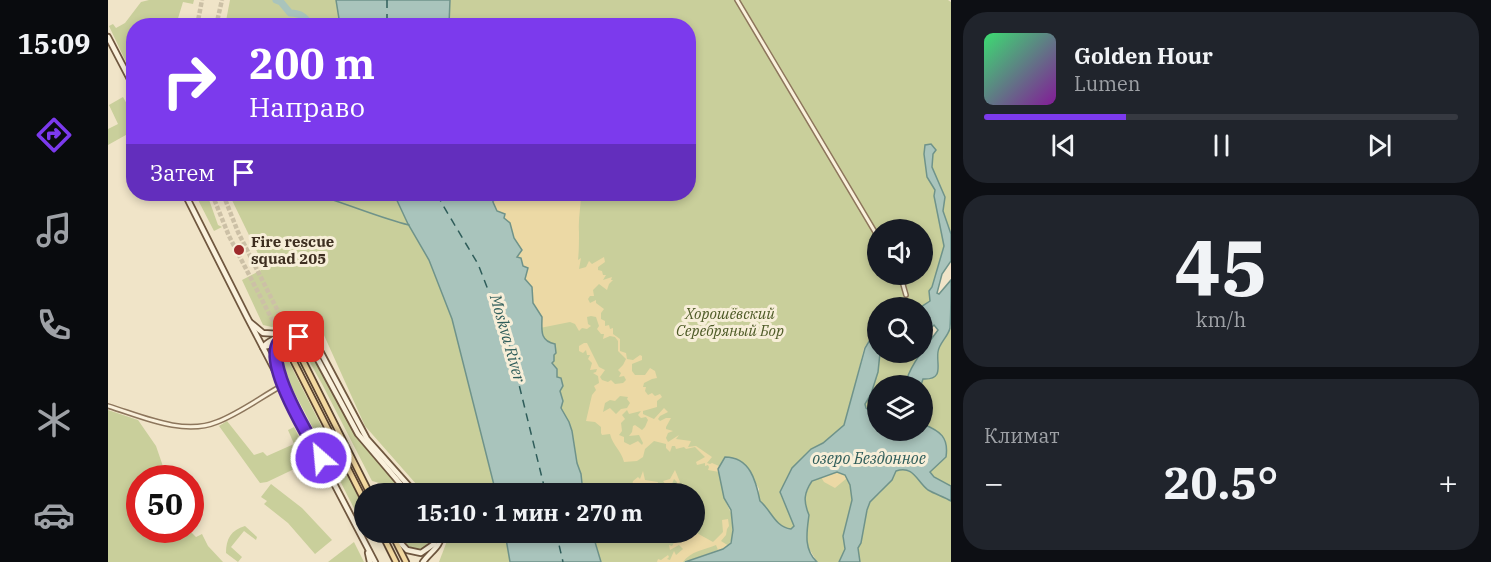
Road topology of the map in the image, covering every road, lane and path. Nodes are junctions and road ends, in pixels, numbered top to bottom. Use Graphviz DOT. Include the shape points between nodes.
graph roads {
  1 [pos="737,0"];
  2 [pos="108,37"];
  3 [pos="126,72"];
  4 [pos="188,201"];
  5 [pos="867,219"];
  6 [pos="903,285"];
  7 [pos="906,295"];
  8 [pos="246,317"];
  9 [pos="284,336"];
  10 [pos="295,345"];
  11 [pos="263,348"];
  12 [pos="290,354"];
  13 [pos="279,378"];
  14 [pos="282,385"];
  15 [pos="108,406"];
  16 [pos="355,483"];
  17 [pos="364,483"];
  18 [pos="400,483"];
  19 [pos="406,483"];
  20 [pos="386,543"];
  21 [pos="396,543"];
  22 [pos="401,543"];
  23 [pos="434,543"];
  24 [pos="440,543"];
  25 [pos="372,562"];
  26 [pos="396,562"];
  27 [pos="406,562"];
  28 [pos="423,562"];
  1 -- 5 [label="street"];
  2 -- 3 [label="main road"];
  4 -- 8 [label="main road"];
  6 -- 7 [label="street"];
  8 -- 9 [label="main road" via="263,333"];
  8 -- 11 [label="main road"];
  9 -- 11 [label="main road"];
  9 -- 13 [label="main road" via="275,354"];
  9 -- 18 [label="main road" via="299,337 309,343 358,434"];
  9 -- 19 [label="main road" via="298,331 315,343 367,439"];
  10 -- 17 [label="main road"];
  11 -- 13 [label="main road"];
  12 -- 16 [label="main road"];
  13 -- 14 [label="main road"];
  14 -- 15 [label="street" via="226,418 201,426 156,421"];
  14 -- 25 [label="main road"];
  20 -- 26 [label="main road"];
  21 -- 27 [label="main road"];
  22 -- 23 [label="main road" via="407,550 421,553"];
  24 -- 28 [label="main road"];
}
